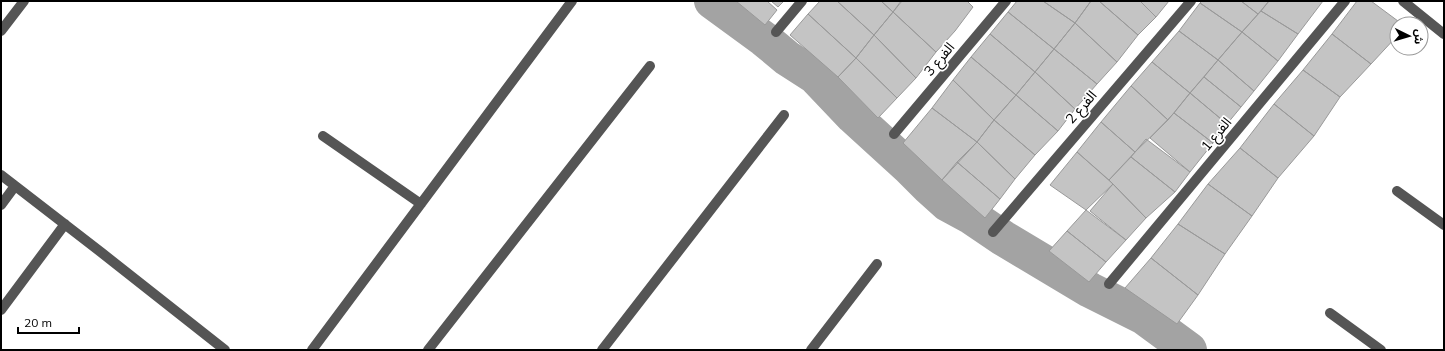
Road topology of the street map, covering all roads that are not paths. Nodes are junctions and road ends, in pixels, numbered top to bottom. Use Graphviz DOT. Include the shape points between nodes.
graph roads {
  1 [pos="24,1"];
  2 [pos="572,1"];
  3 [pos="802,1"];
  4 [pos="1006,1"];
  5 [pos="1191,1"];
  6 [pos="1344,1"];
  7 [pos="1402,1"];
  8 [pos="1,30"];
  9 [pos="776,32"];
  10 [pos="1444,34"];
  11 [pos="650,66"];
  12 [pos="784,115"];
  13 [pos="894,134"];
  14 [pos="323,136"];
  15 [pos="1,175"];
  16 [pos="15,186"];
  17 [pos="1397,191"];
  18 [pos="421,204"];
  19 [pos="1,205"];
  20 [pos="65,224"];
  21 [pos="1444,225"];
  22 [pos="993,232"];
  23 [pos="877,264"];
  24 [pos="1109,284"];
  25 [pos="1,310"];
  26 [pos="1330,313"];
  27 [pos="225,350"];
  28 [pos="312,350"];
  29 [pos="428,350"];
  30 [pos="602,350"];
  31 [pos="811,350"];
  32 [pos="1381,350"];
  1 -- 8 [label="street"];
  2 -- 18 [label="street"];
  3 -- 9 [label="street"];
  4 -- 13 [label="street, الفرع 3"];
  5 -- 22 [label="street, الفرع 2"];
  6 -- 24 [label="street, الفرع 1"];
  7 -- 10 [label="street"];
  11 -- 29 [label="street"];
  12 -- 30 [label="street"];
  14 -- 18 [label="street"];
  15 -- 16 [label="street"];
  16 -- 19 [label="street"];
  16 -- 20 [label="street"];
  17 -- 21 [label="street"];
  18 -- 28 [label="street"];
  20 -- 25 [label="street"];
  20 -- 27 [label="street"];
  23 -- 31 [label="street"];
  26 -- 32 [label="street"];
}
